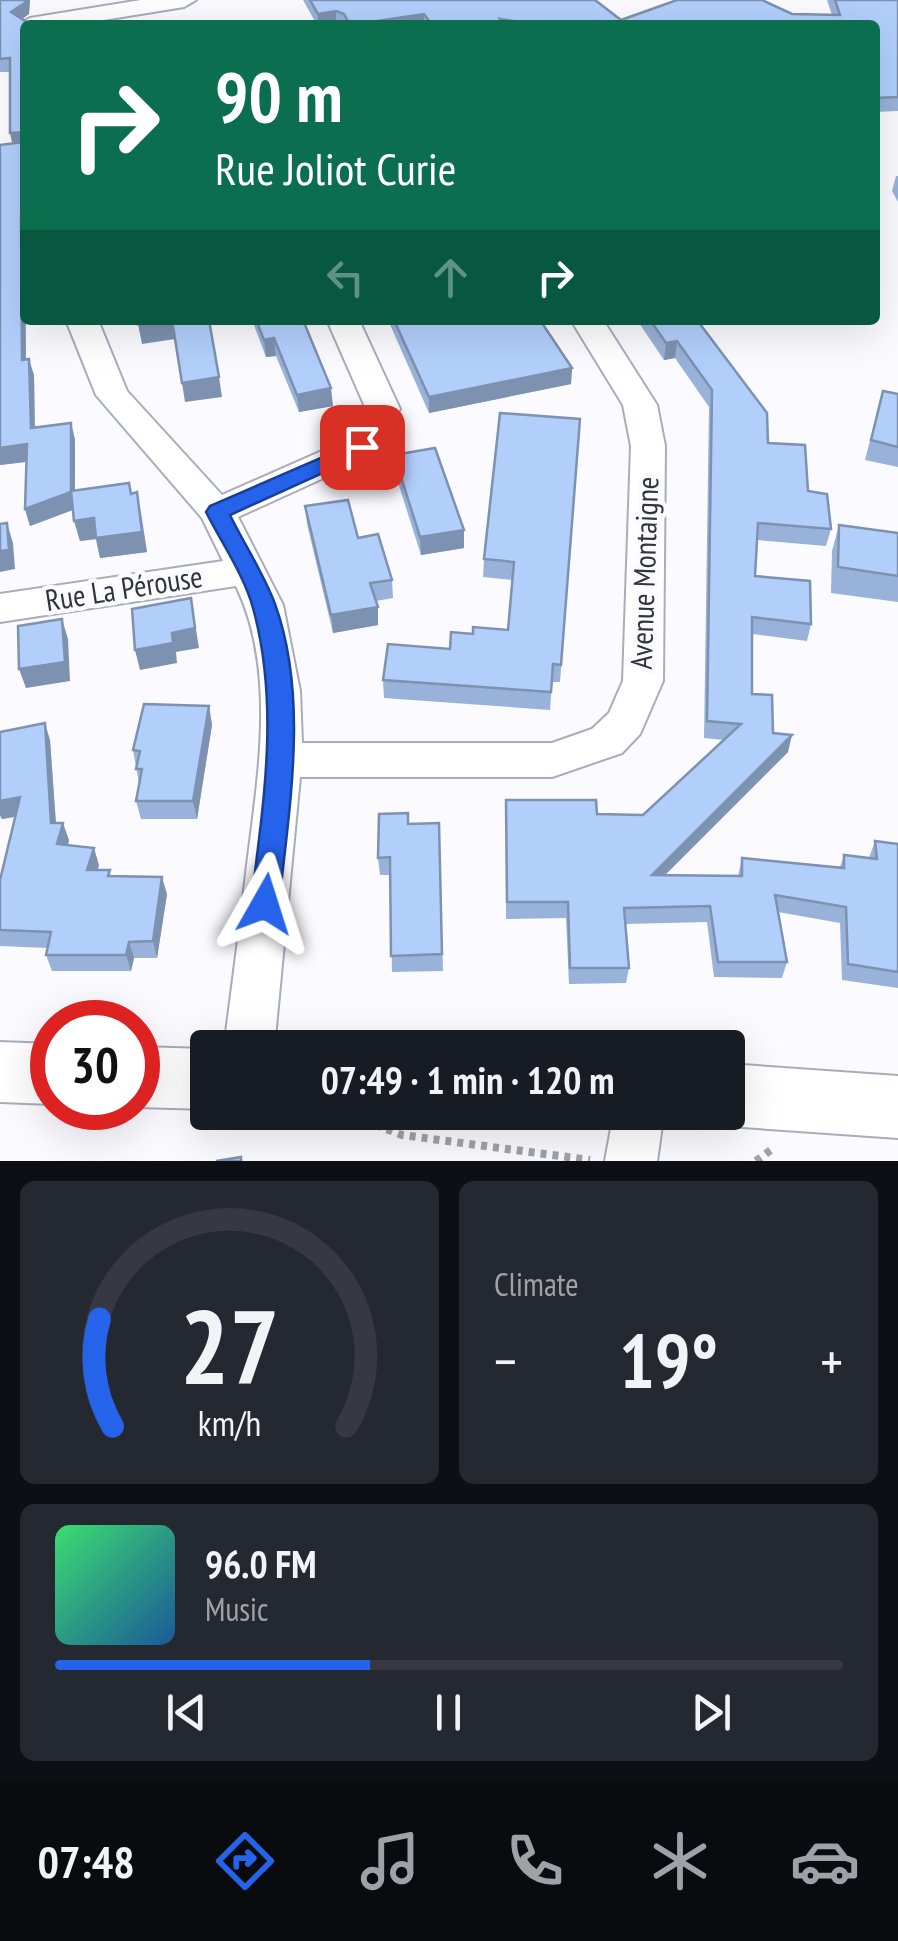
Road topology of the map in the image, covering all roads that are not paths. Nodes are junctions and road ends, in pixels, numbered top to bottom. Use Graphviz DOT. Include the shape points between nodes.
graph roads {
  1 [pos="184,0"];
  2 [pos="81,20"];
  3 [pos="84,325"];
  4 [pos="346,325"];
  5 [pos="590,325"];
  6 [pos="217,512"];
  7 [pos="248,571"];
  8 [pos="0,608"];
  9 [pos="281,760"];
  10 [pos="252,1030"];
  11 [pos="0,1072"];
  12 [pos="30,1073"];
  13 [pos="160,1078"];
  14 [pos="190,1079"];
  15 [pos="745,1096"];
  16 [pos="898,1108"];
  17 [pos="636,1130"];
  18 [pos="631,1161"];
  1 -- 2 [label="street"];
  3 -- 6 [label="street" via="112,396"];
  4 -- 6 [label="street" via="383,409 362,447"];
  5 -- 9 [label="street, Avenue Montaigne" via="640,404 648,446 642,681 626,723 608,741 552,760"];
  6 -- 7 [label="street"];
  7 -- 8 [label="street, Rue La Pérouse"];
  7 -- 9 [label="street" via="273,639"];
  9 -- 10 [label="street"];
  11 -- 12 [label="street"];
  13 -- 14 [label="street"];
  15 -- 16 [label="street"];
  17 -- 18 [label="street"];
}
